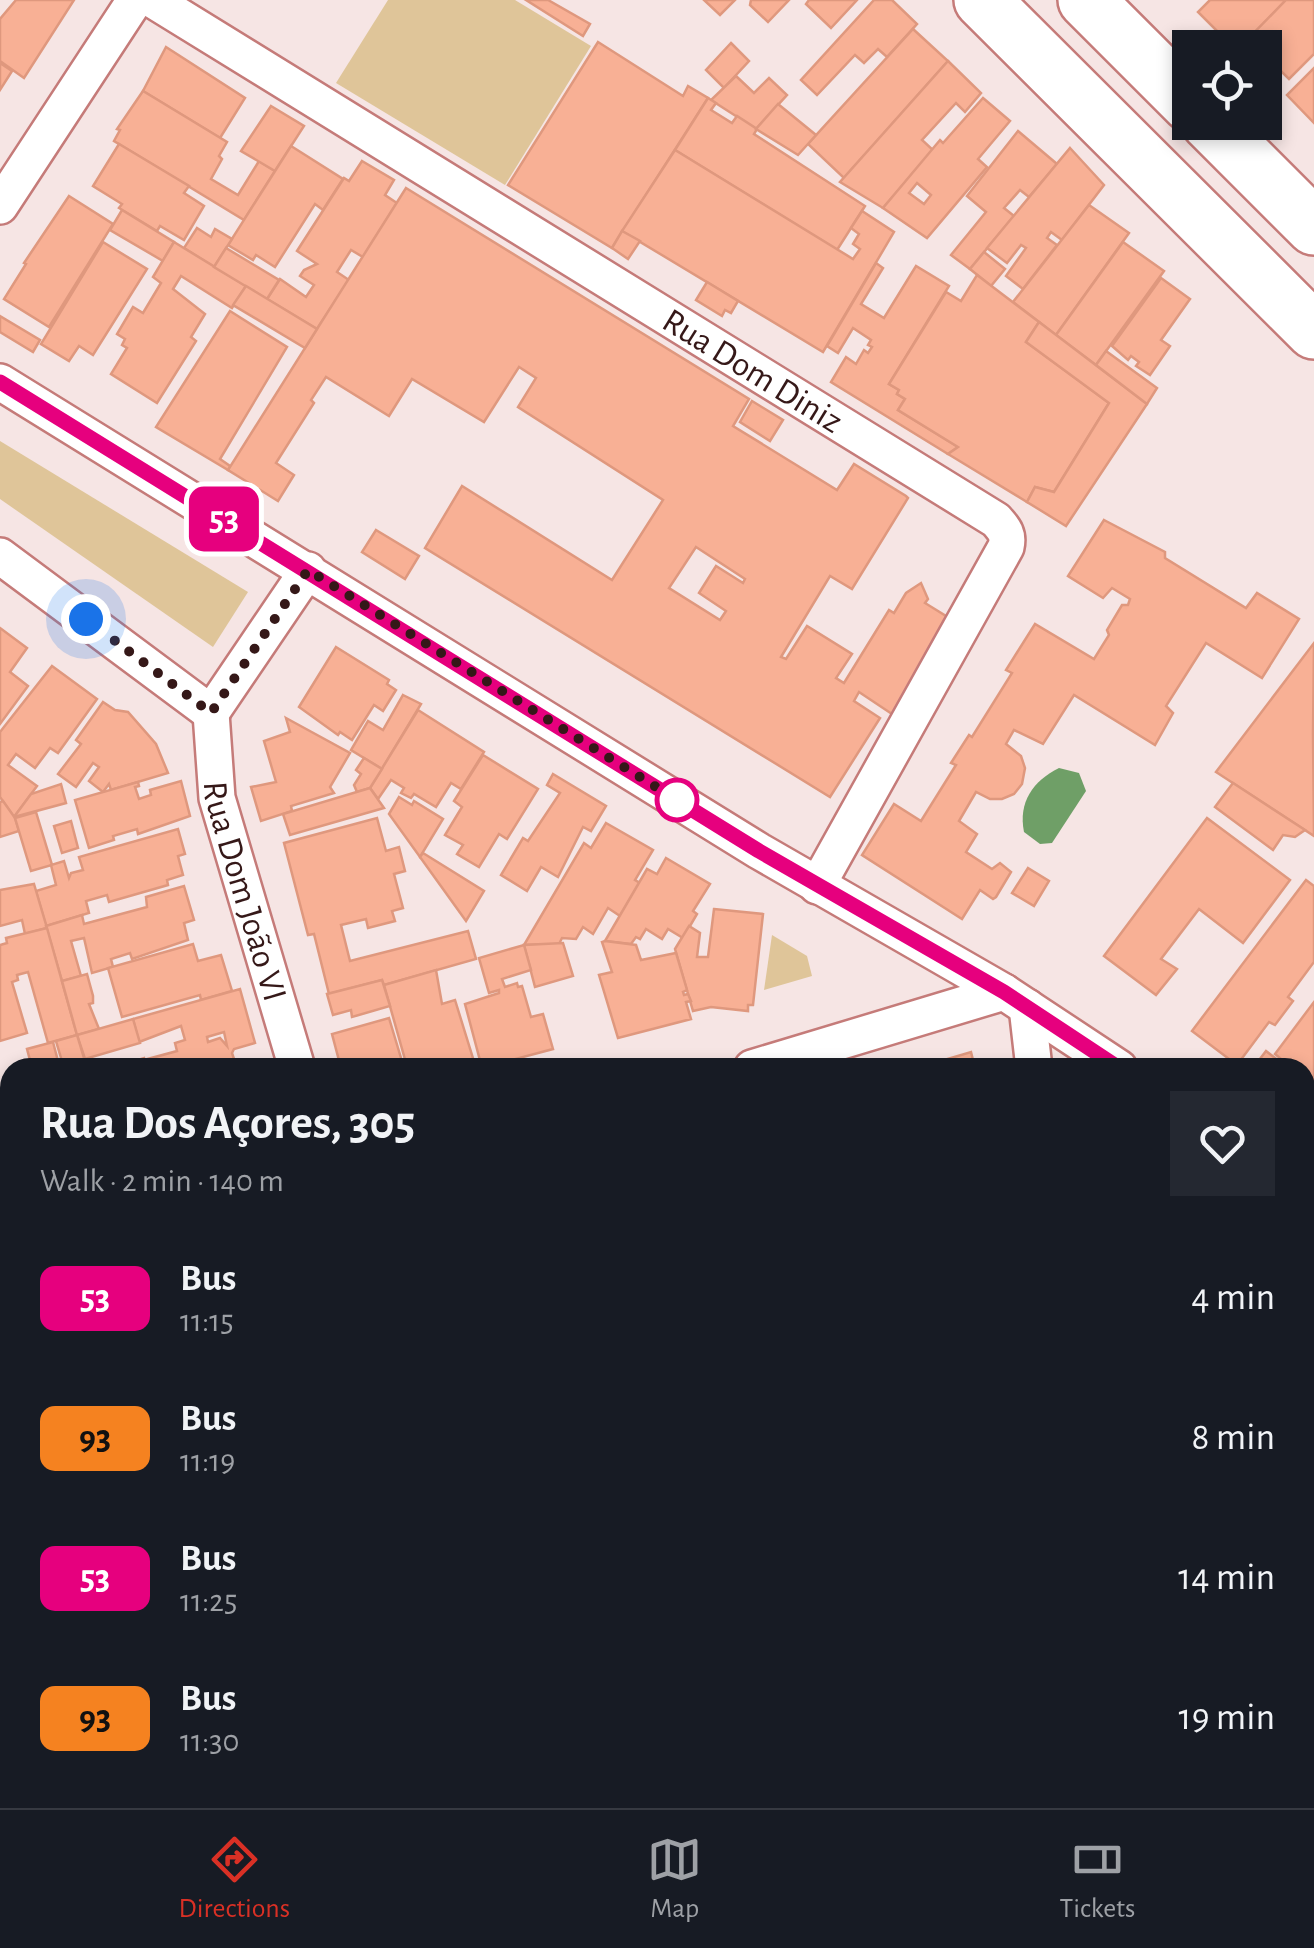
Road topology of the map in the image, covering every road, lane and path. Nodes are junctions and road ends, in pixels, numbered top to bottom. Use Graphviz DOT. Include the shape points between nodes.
graph roads {
  1 [pos="136,0"];
  2 [pos="153,0"];
  3 [pos="982,0"];
  4 [pos="1086,0"];
  5 [pos="1172,86"];
  6 [pos="1227,140"];
  7 [pos="0,206"];
  8 [pos="1314,227"];
  9 [pos="1314,330"];
  10 [pos="0,382"];
  11 [pos="0,556"];
  12 [pos="308,570"];
  13 [pos="211,713"];
  14 [pos="817,886"];
  15 [pos="1015,1000"];
  16 [pos="293,1058"];
  17 [pos="791,1058"];
  18 [pos="1031,1058"];
  19 [pos="1104,1058"];
  1 -- 7 [label="street"];
  2 -- 14 [label="street, Rua Dom Diniz" via="1005,530 1006,547"];
  3 -- 9 [label="main road"];
  4 -- 5 [label="main road"];
  6 -- 8 [label="main road"];
  10 -- 12 [label="street"];
  11 -- 13 [label="street"];
  12 -- 13 [label="street"];
  12 -- 14 [label="street"];
  13 -- 16 [label="street, Rua Dom João VI" via="216,798"];
  14 -- 15 [label="street"];
  15 -- 17 [label="street"];
  15 -- 18 [label="street"];
  15 -- 19 [label="street"];
}
